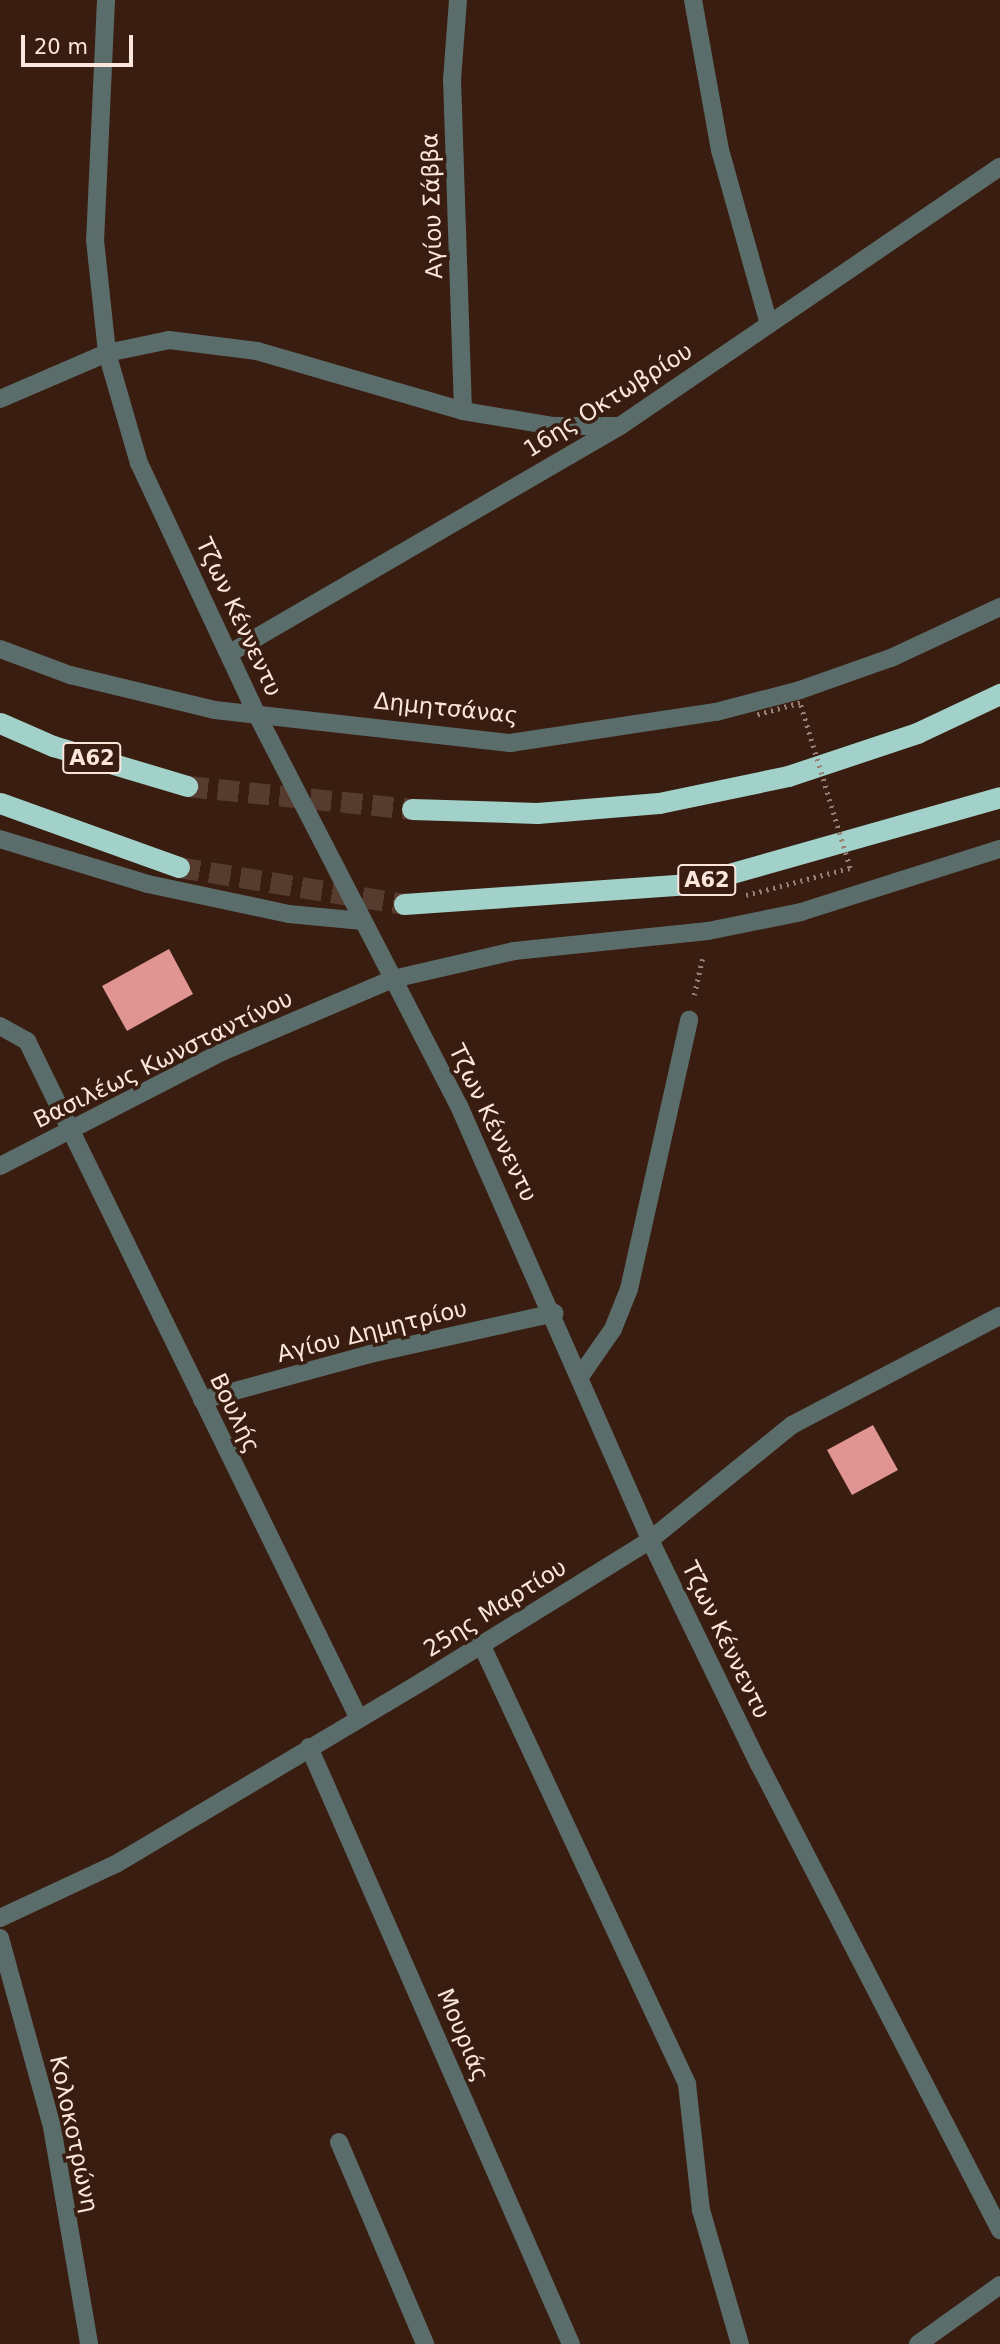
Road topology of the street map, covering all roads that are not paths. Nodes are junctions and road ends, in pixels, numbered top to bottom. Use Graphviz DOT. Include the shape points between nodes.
graph roads {
  1 [pos="106,0"];
  2 [pos="458,0"];
  3 [pos="693,0"];
  4 [pos="1000,167"];
  5 [pos="769,324"];
  6 [pos="107,353"];
  7 [pos="0,399"];
  8 [pos="463,411"];
  9 [pos="620,426"];
  10 [pos="1000,607"];
  11 [pos="0,649"];
  12 [pos="230,653"];
  13 [pos="1000,694"];
  14 [pos="255,711"];
  15 [pos="0,723"];
  16 [pos="187,786"];
  17 [pos="1000,797"];
  18 [pos="0,803"];
  19 [pos="412,809"];
  20 [pos="0,839"];
  21 [pos="1000,849"];
  22 [pos="179,867"];
  23 [pos="404,904"];
  24 [pos="363,921"];
  25 [pos="393,979"];
  26 [pos="689,1020"];
  27 [pos="0,1026"];
  28 [pos="72,1130"];
  29 [pos="0,1166"];
  30 [pos="555,1313"];
  31 [pos="1000,1316"];
  32 [pos="581,1375"];
  33 [pos="202,1401"];
  34 [pos="650,1540"];
  35 [pos="482,1646"];
  36 [pos="358,1717"];
  37 [pos="309,1747"];
  38 [pos="0,1918"];
  39 [pos="0,1938"];
  40 [pos="339,2142"];
  41 [pos="1000,2230"];
  42 [pos="1000,2285"];
  43 [pos="89,2344"];
  44 [pos="425,2344"];
  45 [pos="571,2344"];
  46 [pos="740,2344"];
  47 [pos="918,2344"];
  1 -- 6 [label="street, Τζων Κέννεντυ" via="95,240"];
  2 -- 8 [label="street, Αγίου Σάββα" via="452,79"];
  3 -- 5 [label="street" via="720,150"];
  4 -- 5 [label="street, 16ης Οκτωβρίου"];
  5 -- 9 [label="street, 16ης Οκτωβρίου"];
  6 -- 7 [label="street"];
  6 -- 8 [label="street" via="169,340 257,351"];
  6 -- 12 [label="street, Τζων Κέννεντυ" via="139,463"];
  8 -- 9 [label="street" via="554,426"];
  9 -- 12 [label="street, 16ης Οκτωβρίου"];
  10 -- 14 [label="street, Δημητσάνας" via="891,658 800,690 611,731 510,743"];
  11 -- 14 [label="street, Δημητσάνας" via="127,690 215,710"];
  12 -- 14 [label="street, Τζων Κέννεντυ"];
  13 -- 19 [label="highway" via="917,733 788,776 659,803 537,813"];
  14 -- 24 [label="street, Τζων Κέννεντυ"];
  15 -- 16 [label="highway, Α62" via="53,746"];
  17 -- 23 [label="highway, Α62" via="693,884"];
  18 -- 22 [label="highway"];
  20 -- 24 [label="street" via="162,887"];
  21 -- 25 [label="street, Βασιλέως Κωνσταντίνου" via="861,897 708,931 514,951"];
  24 -- 25 [label="street, Τζων Κέννεντυ"];
  25 -- 28 [label="street, Βασιλέως Κωνσταντίνου" via="224,1051"];
  25 -- 30 [label="street, Τζων Κέννεντυ"];
  26 -- 32 [label="street" via="629,1289 613,1329"];
  27 -- 28 [label="street, Βουλής" via="27,1041"];
  28 -- 29 [label="street, Βασιλέως Κωνσταντίνου"];
  28 -- 33 [label="street, Βουλής"];
  30 -- 32 [label="street, Τζων Κέννεντυ"];
  30 -- 33 [label="street, Αγίου Δημητρίου" via="370,1354"];
  31 -- 34 [label="street, 25ης Μαρτίου" via="792,1425"];
  32 -- 34 [label="street, Τζων Κέννεντυ"];
  33 -- 36 [label="street, Βουλής"];
  34 -- 35 [label="street, 25ης Μαρτίου"];
  34 -- 41 [label="street, Τζων Κέννεντυ"];
  35 -- 36 [label="street, 25ης Μαρτίου"];
  35 -- 46 [label="street" via="687,2084 701,2210"];
  36 -- 37 [label="street, 25ης Μαρτίου"];
  37 -- 38 [label="street, 25ης Μαρτίου" via="116,1864"];
  37 -- 45 [label="street, Μουριάς"];
  39 -- 43 [label="street, Κολοκοτρώνη" via="52,2127"];
  40 -- 44 [label="street"];
  42 -- 47 [label="street"];
}
